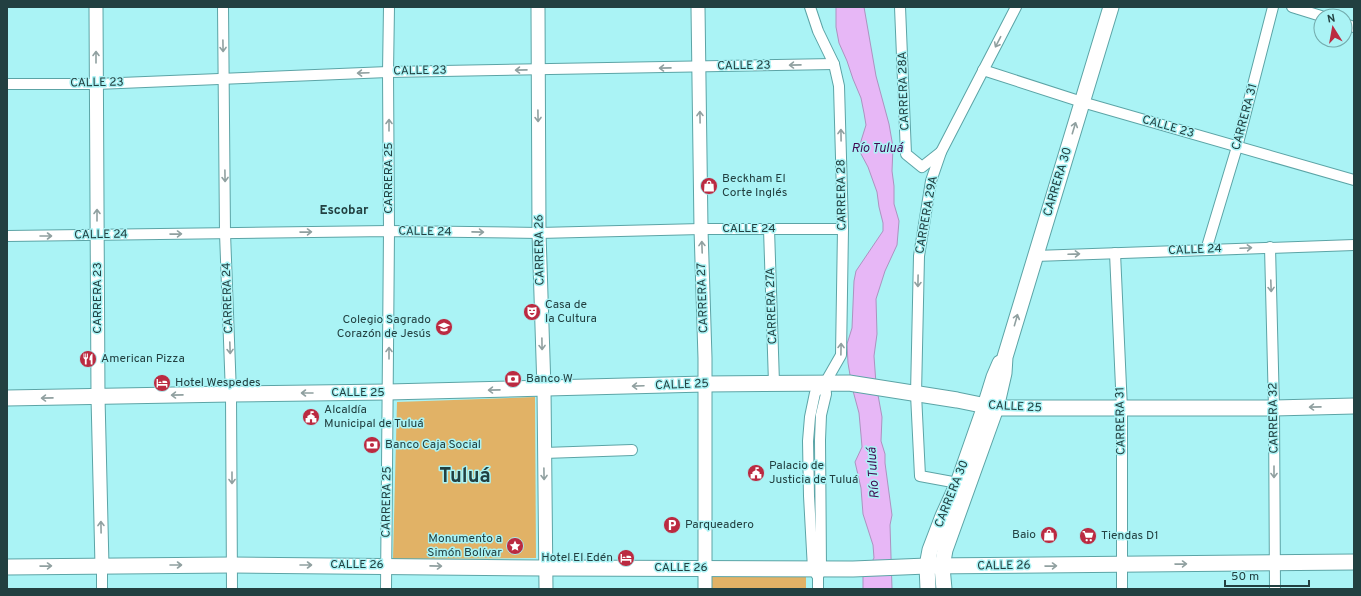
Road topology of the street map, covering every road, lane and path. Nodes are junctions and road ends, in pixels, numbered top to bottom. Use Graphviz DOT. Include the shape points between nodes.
graph roads {
  1 [pos="96,7"];
  2 [pos="223,7"];
  3 [pos="389,7"];
  4 [pos="538,7"];
  5 [pos="698,7"];
  6 [pos="810,7"];
  7 [pos="900,7"];
  8 [pos="1016,7"];
  9 [pos="1111,7"];
  10 [pos="1273,7"];
  11 [pos="1292,7"];
  12 [pos="1313,14"];
  13 [pos="834,64"];
  14 [pos="700,67"];
  15 [pos="538,70"];
  16 [pos="983,70"];
  17 [pos="388,72"];
  18 [pos="224,78"];
  19 [pos="7,84"];
  20 [pos="96,84"];
  21 [pos="1082,102"];
  22 [pos="1237,147"];
  23 [pos="941,152"];
  24 [pos="1354,180"];
  25 [pos="701,229"];
  26 [pos="769,229"];
  27 [pos="843,229"];
  28 [pos="389,231"];
  29 [pos="540,233"];
  30 [pos="225,234"];
  31 [pos="7,236"];
  32 [pos="97,236"];
  33 [pos="1354,245"];
  34 [pos="1270,247"];
  35 [pos="1206,250"];
  36 [pos="1114,253"];
  37 [pos="1035,256"];
  38 [pos="774,383"];
  39 [pos="825,383"];
  40 [pos="705,384"];
  41 [pos="544,389"];
  42 [pos="388,392"];
  43 [pos="910,393"];
  44 [pos="231,394"];
  45 [pos="98,397"];
  46 [pos="7,398"];
  47 [pos="1354,406"];
  48 [pos="991,407"];
  49 [pos="1274,408"];
  50 [pos="1122,409"];
  51 [pos="632,450"];
  52 [pos="544,453"];
  53 [pos="958,483"];
  54 [pos="1354,562"];
  55 [pos="1275,563"];
  56 [pos="232,565"];
  57 [pos="1122,565"];
  58 [pos="102,566"];
  59 [pos="386,566"];
  60 [pos="927,566"];
  61 [pos="7,567"];
  62 [pos="942,567"];
  63 [pos="545,568"];
  64 [pos="704,568"];
  65 [pos="818,571"];
  66 [pos="102,589"];
  67 [pos="232,589"];
  68 [pos="386,589"];
  69 [pos="546,589"];
  70 [pos="705,589"];
  71 [pos="818,589"];
  72 [pos="928,589"];
  73 [pos="944,589"];
  74 [pos="1122,589"];
  75 [pos="1275,589"];
  20 -- 1 [label="street, CARRERA 23, one-way"];
  2 -- 18 [label="street, CARRERA 24, one-way"];
  3 -- 17 [label="street, CARRERA 25"];
  4 -- 15 [label="street, CARRERA 26"];
  5 -- 14 [label="street, CARRERA 27"];
  6 -- 13 [label="street, CARRERA 28"];
  7 -- 23 [label="street, CARRERA 28A" via="906,154 922,167"];
  8 -- 16 [label="street, CARRERA 29A, one-way"];
  9 -- 21 [label="main road, CARRERA 30"];
  10 -- 22 [label="street, CARRERA 31"];
  11 -- 12 [label="street"];
  13 -- 14 [label="street, CALLE 23, one-way"];
  27 -- 13 [label="street, CARRERA 28, one-way" via="840,96"];
  14 -- 15 [label="street, CALLE 23, one-way"];
  25 -- 14 [label="street, CARRERA 27, one-way"];
  15 -- 17 [label="street, CALLE 23, one-way"];
  15 -- 29 [label="street, CARRERA 26, one-way"];
  16 -- 21 [label="street, CALLE 23"];
  16 -- 23 [label="street, CARRERA 29A"];
  17 -- 18 [label="street, CALLE 23, one-way"];
  28 -- 17 [label="street, CARRERA 25, one-way"];
  18 -- 20 [label="street, CALLE 23"];
  18 -- 30 [label="street, CARRERA 24, one-way"];
  19 -- 20 [label="street, CALLE 23"];
  32 -- 20 [label="street, CARRERA 23, one-way"];
  21 -- 22 [label="street, CALLE 23"];
  37 -- 21 [label="main road, CARRERA 30, one-way"];
  22 -- 24 [label="street, CALLE 23"];
  22 -- 35 [label="street, CARRERA 31"];
  23 -- 43 [label="street, CARRERA 29A, one-way" via="931,181 919,256"];
  25 -- 26 [label="street, CALLE 24"];
  25 -- 29 [label="street, CALLE 24"];
  40 -- 25 [label="street, CARRERA 27, one-way"];
  26 -- 27 [label="street, CALLE 24"];
  26 -- 38 [label="street, CARRERA 27A"];
  39 -- 27 [label="street, CARRERA 28, one-way" via="841,355"];
  28 -- 29 [label="street, CALLE 24, one-way"];
  30 -- 28 [label="street, CALLE 24, one-way"];
  42 -- 28 [label="street, CARRERA 25, one-way"];
  29 -- 41 [label="street, CARRERA 26, one-way"];
  32 -- 30 [label="street, CALLE 24, one-way"];
  30 -- 44 [label="street, CARRERA 24, one-way"];
  31 -- 32 [label="street, CALLE 24, one-way"];
  32 -- 45 [label="street, CARRERA 23"];
  33 -- 34 [label="street, CALLE 24"];
  35 -- 34 [label="street, CALLE 24, one-way"];
  34 -- 49 [label="street, CARRERA 32, one-way"];
  35 -- 36 [label="street, CALLE 24"];
  37 -- 36 [label="street, CALLE 24, one-way"];
  36 -- 50 [label="street, CARRERA 31"];
  48 -- 37 [label="main road, CARRERA 30, one-way" via="1004,373 1005,357"];
  38 -- 39 [label="main road, CALLE 25"];
  38 -- 40 [label="main road, CALLE 25"];
  39 -- 43 [label="main road, CALLE 25" via="848,383"];
  39 -- 65 [label="street, CARRERA 28" via="815,393 808,441 809,496"];
  40 -- 41 [label="main road, CALLE 25, one-way"];
  40 -- 64 [label="street, CARRERA 27"];
  41 -- 42 [label="main road, CALLE 25, one-way"];
  41 -- 52 [label="street, CARRERA 26"];
  42 -- 44 [label="main road, CALLE 25, one-way"];
  42 -- 59 [label="street, CARRERA 25"];
  43 -- 48 [label="main road, CALLE 25"];
  43 -- 53 [label="street, CARRERA 29A" via="920,476"];
  44 -- 45 [label="main road, CALLE 25, one-way"];
  44 -- 56 [label="street, CARRERA 24, one-way"];
  45 -- 46 [label="main road, CALLE 25, one-way"];
  58 -- 45 [label="street, CARRERA 23, one-way"];
  47 -- 49 [label="main road, CALLE 25, one-way"];
  48 -- 50 [label="main road, CALLE 25"];
  48 -- 53 [label="main road, CARRERA 30"];
  48 -- 62 [label="main road, CARRERA 30" via="945,550"];
  49 -- 50 [label="main road, CALLE 25"];
  49 -- 55 [label="street, CARRERA 32, one-way"];
  50 -- 57 [label="street, CARRERA 31"];
  51 -- 52 [label="street"];
  52 -- 63 [label="street, CARRERA 26, one-way"];
  53 -- 60 [label="main road, CARRERA 30" via="936,535"];
  54 -- 55 [label="main road, CALLE 26"];
  57 -- 55 [label="main road, CALLE 26, one-way"];
  55 -- 75 [label="street, CARRERA 32"];
  58 -- 56 [label="main road, CALLE 26, one-way"];
  56 -- 59 [label="main road, CALLE 26, one-way"];
  56 -- 67 [label="street, CARRERA 24"];
  62 -- 57 [label="main road, CALLE 26, one-way"];
  57 -- 74 [label="street, CARRERA 31"];
  61 -- 58 [label="main road, CALLE 26, one-way"];
  58 -- 66 [label="street, CARRERA 23"];
  59 -- 63 [label="main road, CALLE 26, one-way"];
  59 -- 68 [label="street, CARRERA 25"];
  60 -- 62 [label="main road, CALLE 26"];
  60 -- 65 [label="main road, CALLE 26"];
  60 -- 72 [label="main road, CARRERA 30"];
  62 -- 73 [label="main road, CARRERA 30"];
  63 -- 64 [label="main road, CALLE 26"];
  63 -- 69 [label="street, CARRERA 26"];
  64 -- 65 [label="main road, CALLE 26"];
  64 -- 70 [label="street, CARRERA 27"];
  65 -- 71 [label="street, CARRERA 28"];
}
